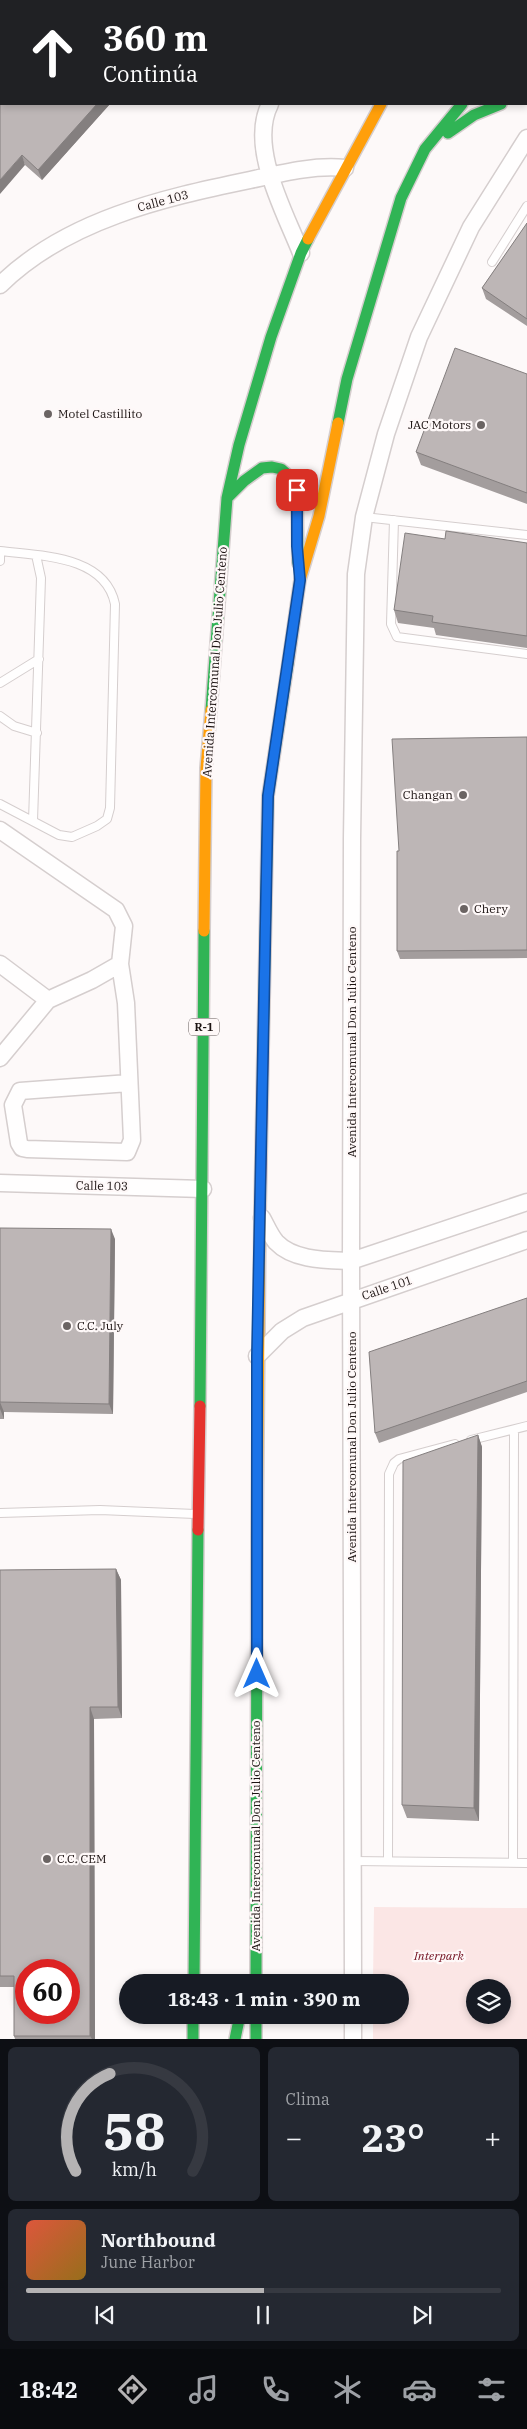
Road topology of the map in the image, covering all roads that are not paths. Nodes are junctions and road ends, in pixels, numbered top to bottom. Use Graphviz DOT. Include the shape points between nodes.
graph roads {
  1 [pos="270,105"];
  2 [pos="380,105"];
  3 [pos="461,105"];
  4 [pos="499,105"];
  5 [pos="527,138"];
  6 [pos="425,149"];
  7 [pos="345,168"];
  8 [pos="270,176"];
  9 [pos="527,206"];
  10 [pos="302,253"];
  11 [pos="492,262"];
  12 [pos="0,285"];
  13 [pos="227,498"];
  14 [pos="364,517"];
  15 [pos="394,520"];
  16 [pos="527,535"];
  17 [pos="0,551"];
  18 [pos="36,555"];
  19 [pos="0,561"];
  20 [pos="300,580"];
  21 [pos="527,654"];
  22 [pos="39,659"];
  23 [pos="0,683"];
  24 [pos="0,716"];
  25 [pos="37,733"];
  26 [pos="0,804"];
  27 [pos="33,821"];
  28 [pos="0,830"];
  29 [pos="0,964"];
  30 [pos="120,964"];
  31 [pos="48,1000"];
  32 [pos="0,1058"];
  33 [pos="129,1083"];
  34 [pos="0,1183"];
  35 [pos="203,1189"];
  36 [pos="527,1202"];
  37 [pos="262,1218"];
  38 [pos="527,1240"];
  39 [pos="351,1261"];
  40 [pos="352,1300"];
  41 [pos="257,1356"];
  42 [pos="527,1426"];
  43 [pos="514,1430"];
  44 [pos="0,1513"];
  45 [pos="200,1514"];
  46 [pos="353,1861"];
  47 [pos="388,1861"];
  48 [pos="512,1862"];
  49 [pos="527,1863"];
  50 [pos="256,1912"];
  51 [pos="194,1974"];
  52 [pos="246,1974"];
  53 [pos="256,1974"];
  54 [pos="353,1974"];
  55 [pos="193,2024"];
  56 [pos="238,2024"];
  57 [pos="256,2024"];
  58 [pos="353,2024"];
  59 [pos="193,2039"];
  60 [pos="235,2039"];
  61 [pos="256,2039"];
  62 [pos="353,2039"];
  1 -- 8 [label="street" via="265,114 263,144"];
  2 -- 7 [label="main road, Avenida Intercomunal Don Julio Centeno / R-1"];
  3 -- 6 [label="main road, Avenida Intercomunal Don Julio Centeno"];
  4 -- 6 [label="main road" via="474,115"];
  5 -- 14 [label="street, Avenida Intercomunal Don Julio Centeno" via="471,227 419,337 386,434"];
  6 -- 20 [label="main road, Avenida Intercomunal Don Julio Centeno" via="401,198 347,379 319,516"];
  7 -- 8 [label="street, Calle 103" via="324,166"];
  7 -- 10 [label="main road, Avenida Intercomunal Don Julio Centeno / R-1"];
  8 -- 10 [label="street"];
  8 -- 12 [label="street, Calle 103" via="140,206 85,227 46,250"];
  9 -- 11 [label="lane"];
  10 -- 13 [label="main road, Avenida Intercomunal Don Julio Centeno / R-1" via="271,337"];
  13 -- 20 [label="main road" via="256,470 268,467 282,469 293,480 297,490"];
  13 -- 35 [label="main road, Avenida Intercomunal Don Julio Centeno / R-1" via="206,768"];
  14 -- 15 [label="lane"];
  14 -- 39 [label="street, Avenida Intercomunal Don Julio Centeno" via="356,574"];
  15 -- 16 [label="lane"];
  15 -- 21 [label="lane" via="391,624 397,637"];
  17 -- 18 [label="lane"];
  17 -- 19 [label="lane"];
  18 -- 22 [label="lane" via="41,578"];
  18 -- 27 [label="lane" via="88,567 112,590 115,604 110,808 107,819 72,837 59,835"];
  20 -- 37 [label="main road, Avenida Intercomunal Don Julio Centeno" via="268,796"];
  22 -- 23 [label="lane"];
  22 -- 25 [label="lane"];
  24 -- 25 [label="lane" via="14,726"];
  25 -- 27 [label="lane"];
  26 -- 27 [label="lane"];
  28 -- 30 [label="street" via="116,910 124,926"];
  29 -- 31 [label="street"];
  30 -- 31 [label="street"];
  30 -- 33 [label="street" via="126,1003"];
  31 -- 32 [label="street"];
  33 -- 33 [label="street" via="20,1091 12,1105 19,1143 27,1149 127,1152 132,1140"];
  34 -- 35 [label="street, Calle 103"];
  35 -- 45 [label="main road, Avenida Intercomunal Don Julio Centeno / R-1"];
  36 -- 39 [label="street"];
  37 -- 39 [label="street" via="275,1241 290,1253 322,1260"];
  37 -- 41 [label="main road, Avenida Intercomunal Don Julio Centeno"];
  38 -- 40 [label="street, Calle 101"];
  39 -- 40 [label="street, Avenida Intercomunal Don Julio Centeno"];
  40 -- 41 [label="street, Calle 101" via="303,1318 282,1331"];
  40 -- 46 [label="street, Avenida Intercomunal Don Julio Centeno"];
  41 -- 50 [label="main road, Avenida Intercomunal Don Julio Centeno"];
  42 -- 43 [label="lane"];
  43 -- 47 [label="lane" via="411,1454 394,1463 389,1474"];
  43 -- 48 [label="lane"];
  44 -- 45 [label="lane" via="100,1510"];
  45 -- 51 [label="main road, Avenida Intercomunal Don Julio Centeno / R-1"];
  46 -- 47 [label="lane"];
  46 -- 54 [label="street, Avenida Intercomunal Don Julio Centeno"];
  47 -- 48 [label="lane"];
  48 -- 49 [label="lane"];
  50 -- 52 [label="main road"];
  50 -- 53 [label="main road, Avenida Intercomunal Don Julio Centeno"];
  55 -- 59 [label="main road"];
  56 -- 60 [label="main road"];
  57 -- 61 [label="main road"];
  58 -- 62 [label="street"];
}
